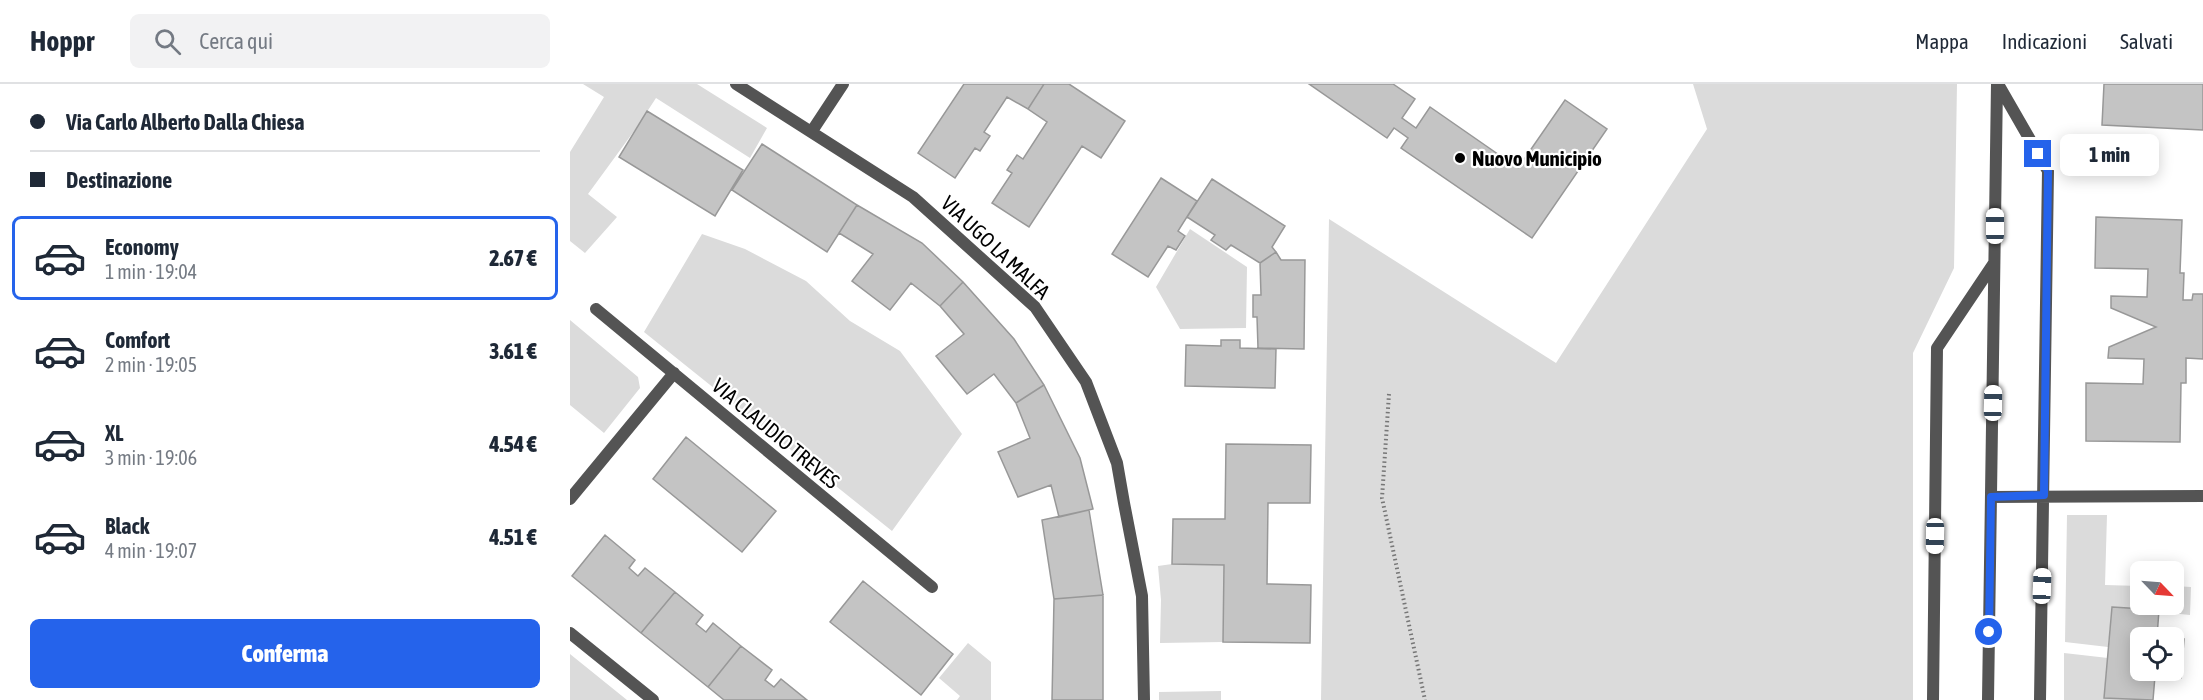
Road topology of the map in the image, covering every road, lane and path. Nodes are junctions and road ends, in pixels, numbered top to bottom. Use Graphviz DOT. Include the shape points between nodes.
graph roads {
  1 [pos="736,84"];
  2 [pos="843,84"];
  3 [pos="1997,84"];
  4 [pos="812,131"];
  5 [pos="1995,262"];
  6 [pos="596,309"];
  7 [pos="674,373"];
  8 [pos="1389,394"];
  9 [pos="2044,495"];
  10 [pos="2203,496"];
  11 [pos="1991,497"];
  12 [pos="570,499"];
  13 [pos="932,587"];
  14 [pos="570,633"];
  15 [pos="653,700"];
  16 [pos="1144,700"];
  17 [pos="1425,700"];
  18 [pos="1933,700"];
  19 [pos="1988,700"];
  20 [pos="2040,700"];
  1 -- 4 [label="street, VIA UGO LA MALFA"];
  2 -- 4 [label="street"];
  3 -- 5 [label="street"];
  3 -- 9 [label="street" via="2048,171"];
  4 -- 16 [label="street, VIA UGO LA MALFA" via="913,197 1035,307 1086,382 1117,463 1142,596"];
  5 -- 11 [label="street"];
  5 -- 18 [label="street" via="1937,348"];
  6 -- 7 [label="street, VIA CLAUDIO TREVES"];
  7 -- 12 [label="street"];
  7 -- 13 [label="street, VIA CLAUDIO TREVES"];
  8 -- 17 [label="path" via="1382,498"];
  9 -- 10 [label="street"];
  9 -- 11 [label="street"];
  9 -- 20 [label="street"];
  11 -- 19 [label="street"];
  14 -- 15 [label="street"];
}
